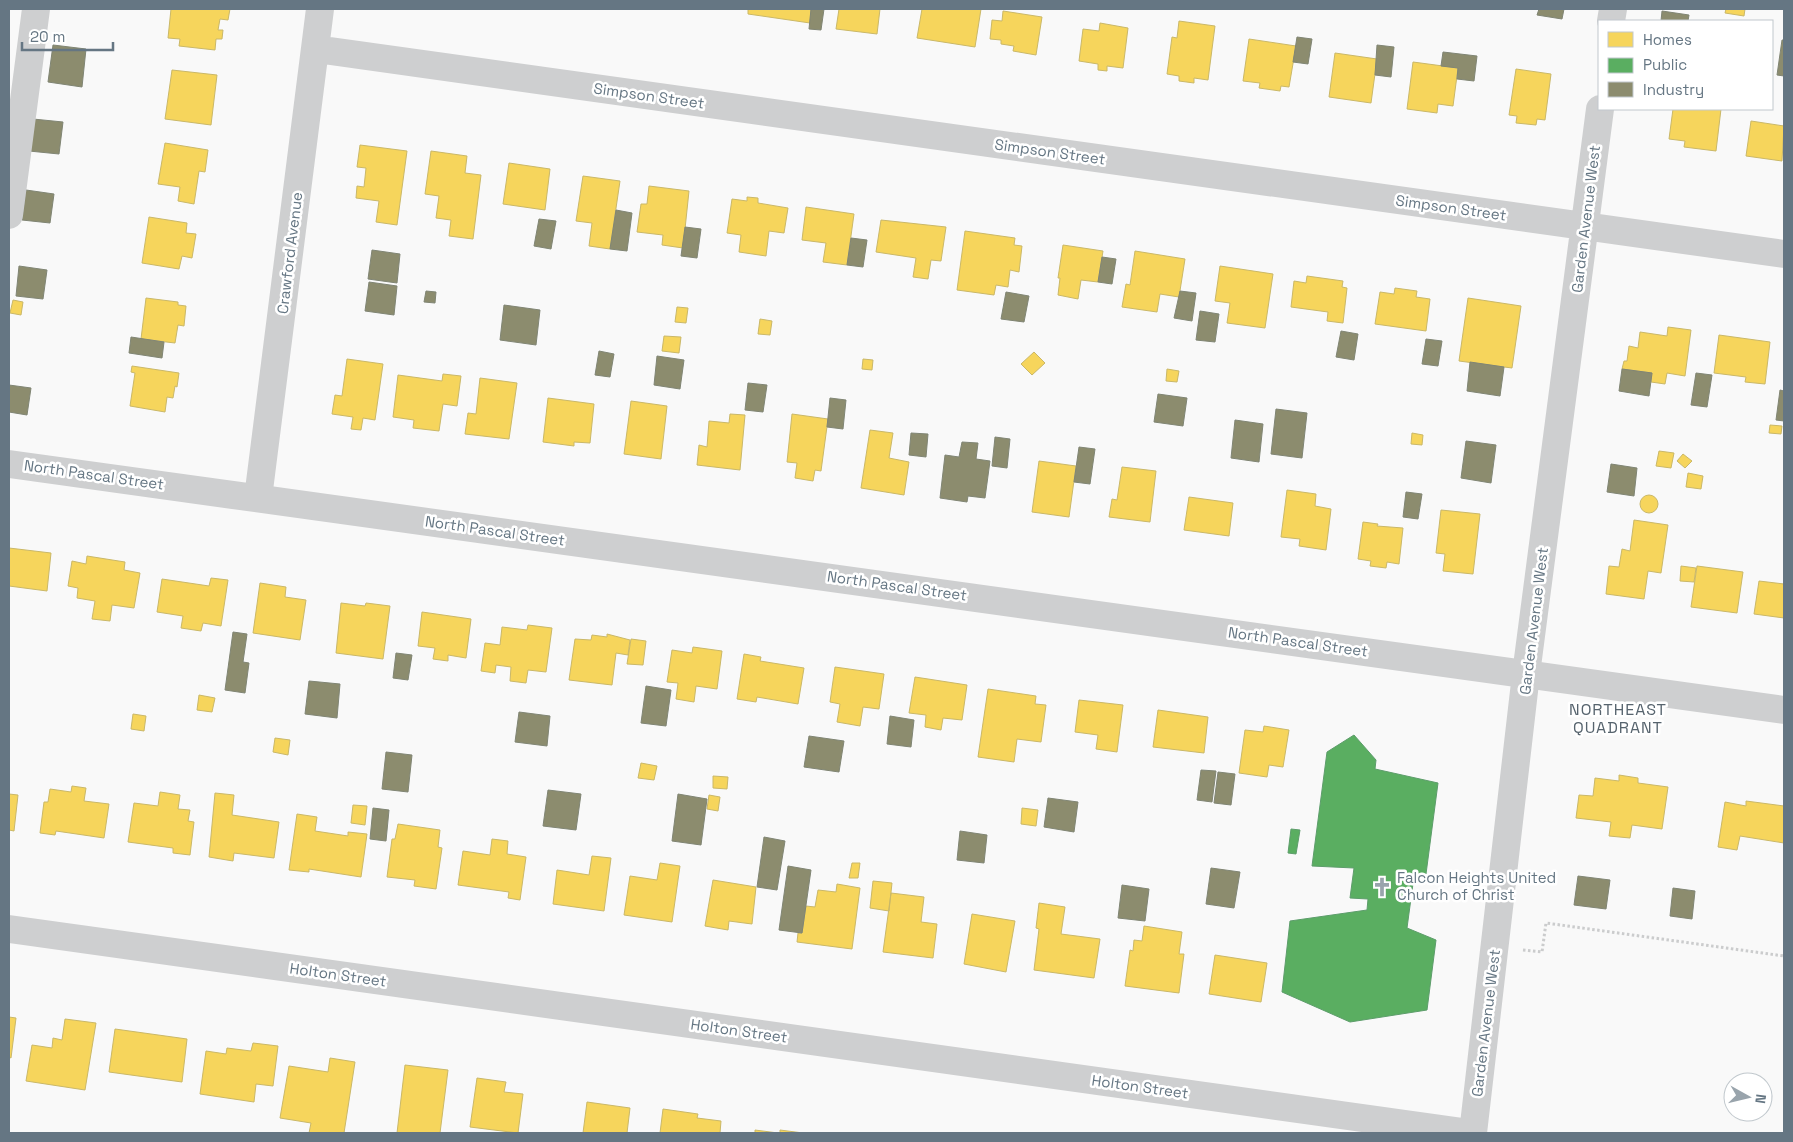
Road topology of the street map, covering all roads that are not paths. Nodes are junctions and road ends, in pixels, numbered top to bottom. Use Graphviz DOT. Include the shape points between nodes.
graph roads {
  1 [pos="36,9"];
  2 [pos="320,9"];
  3 [pos="316,49"];
  4 [pos="1600,110"];
  5 [pos="9,215"];
  6 [pos="1585,226"];
  7 [pos="1784,254"];
  8 [pos="9,464"];
  9 [pos="258,498"];
  10 [pos="1526,674"];
  11 [pos="1784,710"];
  12 [pos="9,929"];
  13 [pos="1471,1133"];
  1 -- 5 [label="street"];
  2 -- 3 [label="street, Crawford Avenue"];
  3 -- 6 [label="street, Simpson Street"];
  3 -- 9 [label="street, Crawford Avenue"];
  4 -- 6 [label="street, Garden Avenue West"];
  6 -- 7 [label="street, Simpson Street"];
  6 -- 10 [label="street, Garden Avenue West"];
  8 -- 9 [label="street, North Pascal Street"];
  9 -- 10 [label="street, North Pascal Street"];
  10 -- 11 [label="street, North Pascal Street"];
  10 -- 13 [label="street, Garden Avenue West"];
  12 -- 13 [label="street, Holton Street"];
}
